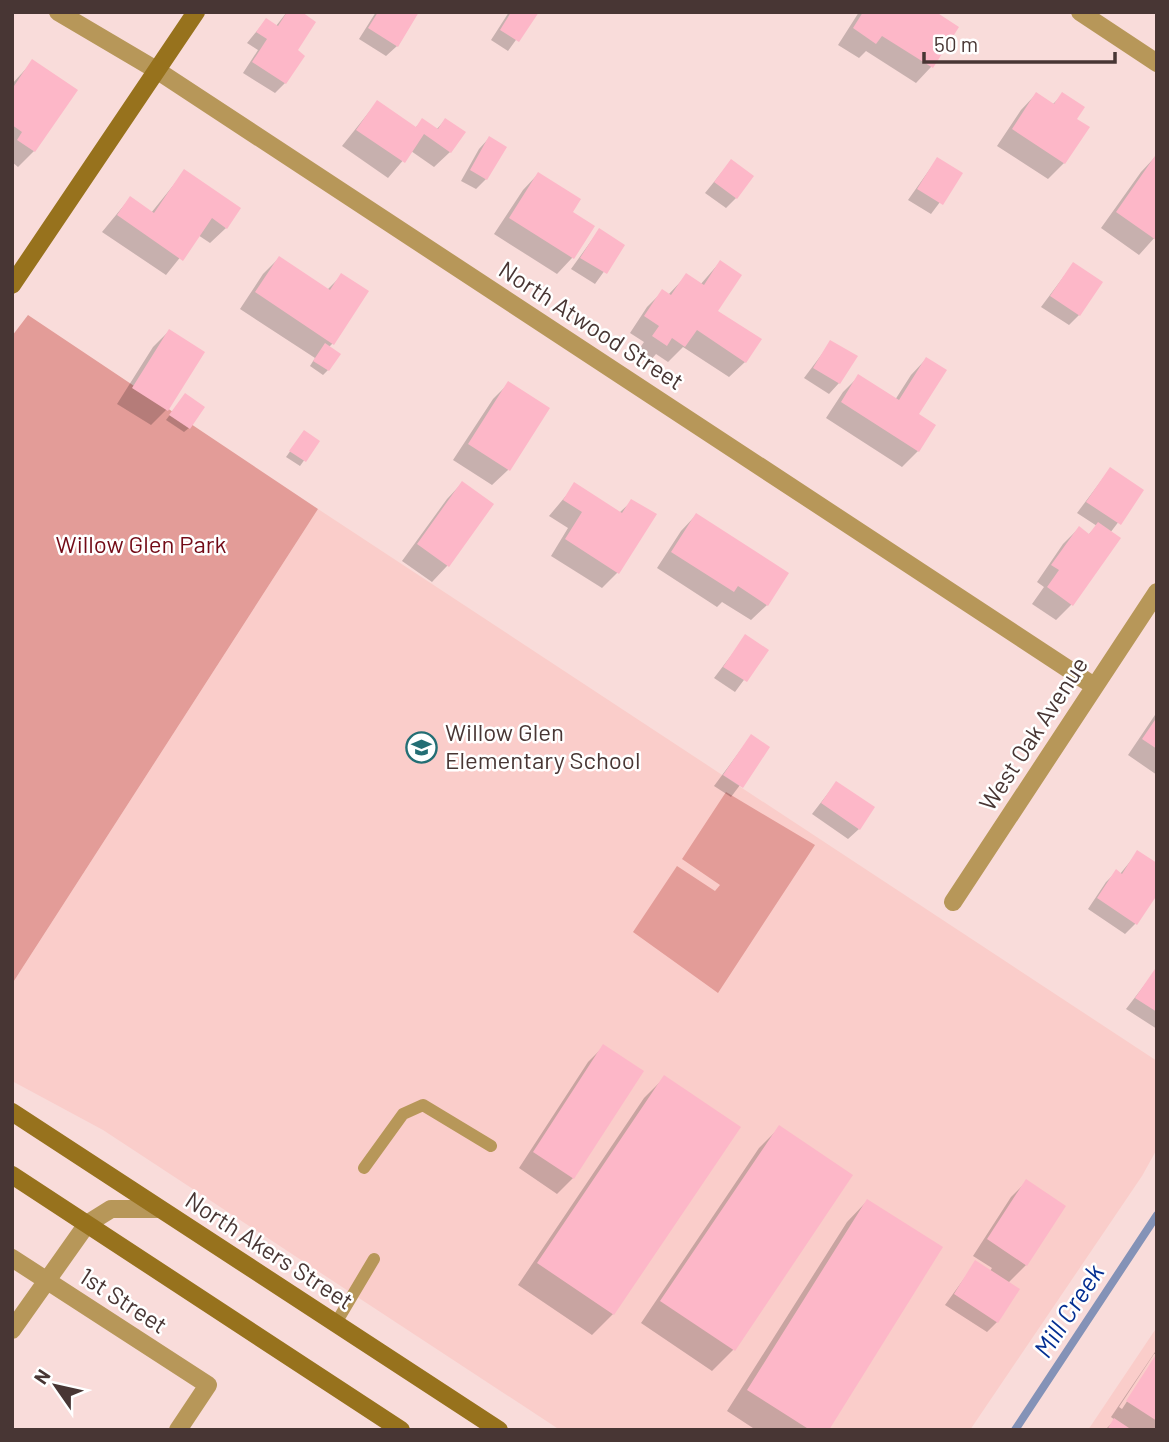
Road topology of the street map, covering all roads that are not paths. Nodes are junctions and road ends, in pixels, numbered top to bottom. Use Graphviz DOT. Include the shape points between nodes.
graph roads {
  1 [pos="58,12"];
  2 [pos="196,12"];
  3 [pos="1080,12"];
  4 [pos="1157,63"];
  5 [pos="158,71"];
  6 [pos="12,285"];
  7 [pos="1157,592"];
  8 [pos="1094,686"];
  9 [pos="953,902"];
  10 [pos="12,1112"];
  11 [pos="491,1146"];
  12 [pos="364,1168"];
  13 [pos="12,1175"];
  14 [pos="158,1209"];
  15 [pos="87,1224"];
  16 [pos="12,1258"];
  17 [pos="374,1259"];
  18 [pos="47,1280"];
  19 [pos="336,1323"];
  20 [pos="12,1330"];
  21 [pos="178,1430"];
  22 [pos="401,1430"];
  23 [pos="499,1430"];
  1 -- 5 [label="street, North Atwood Street"];
  2 -- 5 [label="main road"];
  3 -- 4 [label="street"];
  5 -- 6 [label="main road"];
  5 -- 8 [label="street, North Atwood Street"];
  7 -- 8 [label="street, West Oak Avenue"];
  8 -- 9 [label="street, West Oak Avenue"];
  10 -- 14 [label="main road, North Akers Street"];
  11 -- 12 [label="lane" via="423,1105 403,1115"];
  13 -- 15 [label="main road"];
  14 -- 15 [label="street" via="111,1209"];
  14 -- 19 [label="main road, North Akers Street"];
  15 -- 18 [label="street"];
  15 -- 22 [label="main road"];
  16 -- 18 [label="street, 1st Street"];
  17 -- 19 [label="lane"];
  18 -- 20 [label="street"];
  18 -- 21 [label="street, 1st Street" via="208,1385"];
  19 -- 23 [label="main road, North Akers Street"];
}
